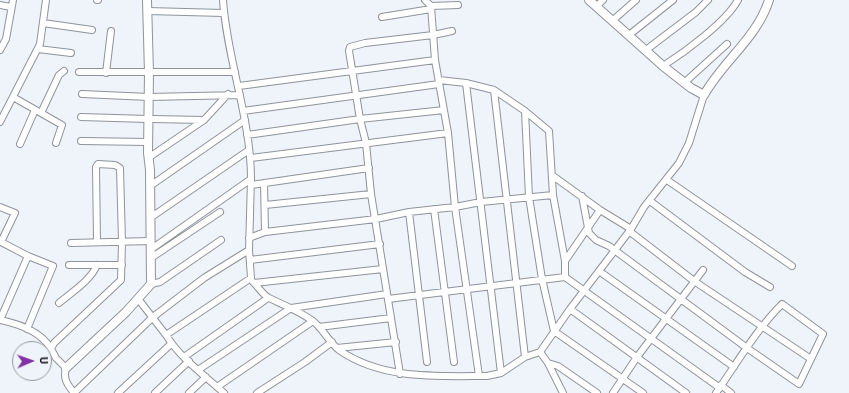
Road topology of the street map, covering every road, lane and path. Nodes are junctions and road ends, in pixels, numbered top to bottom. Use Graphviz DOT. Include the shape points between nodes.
graph roads {
  1 [pos="13,0"];
  2 [pos="46,0"];
  3 [pos="147,0"];
  4 [pos="152,0"];
  5 [pos="223,0"];
  6 [pos="425,0"];
  7 [pos="589,0"];
  8 [pos="602,0"];
  9 [pos="636,0"];
  10 [pos="673,0"];
  11 [pos="708,0"];
  12 [pos="738,0"];
  13 [pos="768,0"];
  14 [pos="0,5"];
  15 [pos="458,5"];
  16 [pos="11,7"];
  17 [pos="596,7"];
  18 [pos="431,8"];
  19 [pos="150,11"];
  20 [pos="224,13"];
  21 [pos="382,17"];
  22 [pos="612,21"];
  23 [pos="43,23"];
  24 [pos="92,30"];
  25 [pos="111,31"];
  26 [pos="452,31"];
  27 [pos="433,35"];
  28 [pos="629,35"];
  29 [pos="727,44"];
  30 [pos="38,49"];
  31 [pos="0,50"];
  32 [pos="646,50"];
  33 [pos="71,53"];
  34 [pos="435,60"];
  35 [pos="663,66"];
  36 [pos="64,71"];
  37 [pos="352,71"];
  38 [pos="79,72"];
  39 [pos="235,72"];
  40 [pos="106,73"];
  41 [pos="151,73"];
  42 [pos="439,82"];
  43 [pos="684,82"];
  44 [pos="466,83"];
  45 [pos="239,86"];
  46 [pos="494,90"];
  47 [pos="82,94"];
  48 [pos="228,94"];
  49 [pos="240,95"];
  50 [pos="356,95"];
  51 [pos="704,95"];
  52 [pos="13,97"];
  53 [pos="151,97"];
  54 [pos="444,110"];
  55 [pos="38,111"];
  56 [pos="243,111"];
  57 [pos="525,111"];
  58 [pos="1,117"];
  59 [pos="81,117"];
  60 [pos="150,119"];
  61 [pos="360,119"];
  62 [pos="204,120"];
  63 [pos="245,120"];
  64 [pos="448,133"];
  65 [pos="247,135"];
  66 [pos="81,140"];
  67 [pos="148,142"];
  68 [pos="56,143"];
  69 [pos="366,143"];
  70 [pos="20,144"];
  71 [pos="249,150"];
  72 [pos="251,158"];
  73 [pos="150,159"];
  74 [pos="369,168"];
  75 [pos="553,176"];
  76 [pos="667,180"];
  77 [pos="251,182"];
  78 [pos="264,183"];
  79 [pos="150,186"];
  80 [pos="371,194"];
  81 [pos="553,195"];
  82 [pos="582,196"];
  83 [pos="529,197"];
  84 [pos="506,199"];
  85 [pos="650,201"];
  86 [pos="482,202"];
  87 [pos="265,205"];
  88 [pos="0,207"];
  89 [pos="455,207"];
  90 [pos="434,209"];
  91 [pos="600,210"];
  92 [pos="220,212"];
  93 [pos="409,212"];
  94 [pos="150,218"];
  95 [pos="376,219"];
  96 [pos="587,229"];
  97 [pos="630,230"];
  98 [pos="265,232"];
  99 [pos="249,238"];
  100 [pos="221,240"];
  101 [pos="150,241"];
  102 [pos="97,242"];
  103 [pos="122,242"];
  104 [pos="71,243"];
  105 [pos="380,244"];
  106 [pos="249,250"];
  107 [pos="614,251"];
  108 [pos="150,254"];
  109 [pos="28,256"];
  110 [pos="250,260"];
  111 [pos="565,262"];
  112 [pos="69,265"];
  113 [pos="97,265"];
  114 [pos="122,265"];
  115 [pos="792,266"];
  116 [pos="383,269"];
  117 [pos="599,270"];
  118 [pos="703,270"];
  119 [pos="565,277"];
  120 [pos="542,279"];
  121 [pos="253,281"];
  122 [pos="694,281"];
  123 [pos="515,282"];
  124 [pos="151,284"];
  125 [pos="492,285"];
  126 [pos="770,287"];
  127 [pos="466,288"];
  128 [pos="584,289"];
  129 [pos="445,290"];
  130 [pos="419,293"];
  131 [pos="387,297"];
  132 [pos="268,298"];
  133 [pos="681,299"];
  134 [pos="139,300"];
  135 [pos="59,302"];
  136 [pos="291,308"];
  137 [pos="570,309"];
  138 [pos="153,317"];
  139 [pos="391,318"];
  140 [pos="667,318"];
  141 [pos="0,320"];
  142 [pos="313,321"];
  143 [pos="319,326"];
  144 [pos="762,327"];
  145 [pos="27,329"];
  146 [pos="554,331"];
  147 [pos="166,335"];
  148 [pos="652,338"];
  149 [pos="45,341"];
  150 [pos="332,342"];
  151 [pos="396,342"];
  152 [pos="171,344"];
  153 [pos="52,346"];
  154 [pos="337,348"];
  155 [pos="747,348"];
  156 [pos="52,350"];
  157 [pos="540,352"];
  158 [pos="525,357"];
  159 [pos="637,358"];
  160 [pos="186,359"];
  161 [pos="811,359"];
  162 [pos="427,362"];
  163 [pos="454,362"];
  164 [pos="548,363"];
  165 [pos="734,367"];
  166 [pos="66,368"];
  167 [pos="198,370"];
  168 [pos="400,374"];
  169 [pos="501,374"];
  170 [pos="479,376"];
  171 [pos="206,377"];
  172 [pos="623,378"];
  173 [pos="217,387"];
  174 [pos="719,389"];
  175 [pos="118,393"];
  176 [pos="155,393"];
  177 [pos="189,393"];
  178 [pos="224,393"];
  179 [pos="257,393"];
  180 [pos="563,393"];
  181 [pos="597,393"];
  182 [pos="613,393"];
  183 [pos="643,393"];
  184 [pos="686,393"];
  185 [pos="731,393"];
  1 -- 16 [label="street"];
  2 -- 23 [label="street"];
  3 -- 19 [label="street"];
  4 -- 19 [label="street"];
  5 -- 20 [label="street"];
  6 -- 18 [label="street"];
  7 -- 17 [label="street"];
  8 -- 17 [label="street"];
  9 -- 22 [label="street"];
  10 -- 28 [label="street"];
  11 -- 32 [label="street"];
  12 -- 35 [label="street" via="731,11 716,25"];
  13 -- 51 [label="street" via="763,16 750,36"];
  14 -- 16 [label="street"];
  15 -- 18 [label="street"];
  16 -- 31 [label="street" via="6,39"];
  17 -- 22 [label="street"];
  18 -- 21 [label="street"];
  18 -- 27 [label="street"];
  19 -- 20 [label="street"];
  19 -- 41 [label="street"];
  20 -- 39 [label="street"];
  22 -- 28 [label="street"];
  23 -- 24 [label="street"];
  23 -- 30 [label="street"];
  25 -- 40 [label="street"];
  26 -- 27 [label="street"];
  27 -- 34 [label="street"];
  27 -- 37 [label="street" via="350,47"];
  28 -- 32 [label="street"];
  29 -- 43 [label="street"];
  30 -- 33 [label="street"];
  30 -- 52 [label="street"];
  32 -- 35 [label="street"];
  34 -- 37 [label="street"];
  34 -- 42 [label="street"];
  35 -- 43 [label="street"];
  36 -- 55 [label="street" via="59,75"];
  37 -- 45 [label="street"];
  37 -- 50 [label="street"];
  38 -- 40 [label="street"];
  39 -- 41 [label="street"];
  39 -- 45 [label="street"];
  40 -- 41 [label="street"];
  41 -- 53 [label="street"];
  42 -- 44 [label="street"];
  42 -- 50 [label="street"];
  42 -- 54 [label="street"];
  43 -- 51 [label="street"];
  44 -- 46 [label="street"];
  44 -- 86 [label="street"];
  45 -- 49 [label="street"];
  46 -- 57 [label="street"];
  46 -- 84 [label="street"];
  47 -- 53 [label="street"];
  48 -- 49 [label="street"];
  48 -- 53 [label="street"];
  48 -- 62 [label="street"];
  49 -- 56 [label="street"];
  50 -- 56 [label="street"];
  50 -- 61 [label="street"];
  51 -- 76 [label="street" via="689,142"];
  52 -- 55 [label="street"];
  52 -- 58 [label="street"];
  53 -- 60 [label="street"];
  54 -- 61 [label="street"];
  54 -- 64 [label="street"];
  55 -- 68 [label="street" via="62,125"];
  55 -- 70 [label="street"];
  56 -- 63 [label="street"];
  57 -- 75 [label="street" via="549,131"];
  57 -- 83 [label="street"];
  59 -- 60 [label="street"];
  60 -- 62 [label="street"];
  60 -- 67 [label="street"];
  60 -- 73 [label="street"];
  61 -- 65 [label="street"];
  61 -- 69 [label="street"];
  62 -- 73 [label="street"];
  63 -- 65 [label="street"];
  63 -- 79 [label="street"];
  64 -- 69 [label="street"];
  64 -- 89 [label="street"];
  65 -- 71 [label="street"];
  66 -- 67 [label="street"];
  67 -- 73 [label="street"];
  69 -- 72 [label="street"];
  69 -- 74 [label="street"];
  71 -- 72 [label="street"];
  71 -- 94 [label="street"];
  72 -- 77 [label="street"];
  73 -- 79 [label="street"];
  74 -- 78 [label="street"];
  74 -- 80 [label="street"];
  75 -- 81 [label="street"];
  75 -- 82 [label="street"];
  76 -- 85 [label="street"];
  76 -- 115 [label="street"];
  77 -- 78 [label="street"];
  77 -- 99 [label="street"];
  77 -- 108 [label="street"];
  78 -- 87 [label="street"];
  79 -- 94 [label="street"];
  80 -- 87 [label="street"];
  80 -- 95 [label="street"];
  81 -- 83 [label="street"];
  81 -- 111 [label="street"];
  82 -- 91 [label="street"];
  82 -- 96 [label="street"];
  83 -- 84 [label="street"];
  83 -- 120 [label="street"];
  84 -- 86 [label="street"];
  84 -- 123 [label="street"];
  85 -- 97 [label="street"];
  85 -- 126 [label="street" via="744,272"];
  86 -- 89 [label="street"];
  86 -- 125 [label="street"];
  87 -- 98 [label="street"];
  88 -- 109 [label="street" via="15,213 1,242"];
  89 -- 90 [label="street"];
  89 -- 127 [label="street"];
  90 -- 93 [label="street"];
  90 -- 129 [label="street"];
  91 -- 96 [label="street"];
  91 -- 97 [label="street"];
  92 -- 108 [label="street"];
  93 -- 95 [label="street"];
  93 -- 130 [label="street"];
  94 -- 101 [label="street"];
  95 -- 98 [label="street"];
  95 -- 105 [label="street"];
  96 -- 107 [label="street" via="593,238"];
  96 -- 111 [label="street"];
  97 -- 107 [label="street"];
  97 -- 122 [label="street"];
  98 -- 99 [label="street"];
  99 -- 106 [label="street"];
  100 -- 124 [label="street" via="160,282"];
  101 -- 103 [label="street"];
  101 -- 108 [label="street"];
  102 -- 103 [label="street"];
  102 -- 103 [label="street" via="98,164 115,165 120,168"];
  102 -- 104 [label="street"];
  103 -- 114 [label="street"];
  105 -- 110 [label="street"];
  105 -- 116 [label="street"];
  106 -- 110 [label="street"];
  106 -- 138 [label="street" via="204,278"];
  107 -- 117 [label="street"];
  107 -- 133 [label="street"];
  108 -- 124 [label="street"];
  109 -- 141 [label="street"];
  109 -- 145 [label="street" via="53,266"];
  110 -- 121 [label="street"];
  111 -- 119 [label="street"];
  112 -- 113 [label="street"];
  113 -- 114 [label="street"];
  113 -- 135 [label="street" via="88,278"];
  114 -- 153 [label="street" via="121,280"];
  116 -- 121 [label="street"];
  116 -- 131 [label="street"];
  117 -- 128 [label="street"];
  117 -- 140 [label="street"];
  118 -- 122 [label="street"];
  119 -- 120 [label="street"];
  119 -- 128 [label="street"];
  120 -- 123 [label="street"];
  120 -- 146 [label="street"];
  121 -- 132 [label="street"];
  121 -- 147 [label="street"];
  122 -- 133 [label="street"];
  122 -- 144 [label="street"];
  123 -- 125 [label="street"];
  123 -- 158 [label="street"];
  124 -- 134 [label="street"];
  125 -- 127 [label="street"];
  125 -- 169 [label="street"];
  127 -- 129 [label="street"];
  127 -- 170 [label="street"];
  128 -- 137 [label="street"];
  128 -- 148 [label="street"];
  129 -- 130 [label="street"];
  129 -- 163 [label="street"];
  130 -- 131 [label="street"];
  130 -- 162 [label="street"];
  131 -- 136 [label="street"];
  131 -- 139 [label="street"];
  132 -- 136 [label="street"];
  132 -- 160 [label="street"];
  133 -- 140 [label="street"];
  133 -- 155 [label="street"];
  134 -- 138 [label="street"];
  134 -- 166 [label="street"];
  136 -- 142 [label="street"];
  136 -- 167 [label="street"];
  137 -- 146 [label="street"];
  137 -- 159 [label="street"];
  138 -- 147 [label="street"];
  138 -- 166 [label="street" via="74,393 64,375"];
  139 -- 143 [label="street"];
  139 -- 151 [label="street"];
  140 -- 148 [label="street"];
  140 -- 165 [label="street"];
  141 -- 145 [label="street" via="20,324"];
  142 -- 143 [label="street"];
  142 -- 173 [label="street"];
  143 -- 150 [label="street"];
  144 -- 155 [label="street"];
  144 -- 161 [label="street"];
  144 -- 161 [label="street" via="782,304 824,334"];
  145 -- 149 [label="street"];
  146 -- 157 [label="street"];
  146 -- 172 [label="street"];
  147 -- 152 [label="street"];
  148 -- 159 [label="street"];
  148 -- 174 [label="street"];
  150 -- 154 [label="street"];
  150 -- 179 [label="street"];
  151 -- 154 [label="street"];
  151 -- 168 [label="street"];
  152 -- 160 [label="street"];
  152 -- 175 [label="street"];
  154 -- 168 [label="street" via="360,363"];
  155 -- 161 [label="street" via="799,384"];
  155 -- 165 [label="street"];
  156 -- 166 [label="street"];
  157 -- 158 [label="street"];
  157 -- 164 [label="street"];
  158 -- 169 [label="street"];
  159 -- 172 [label="street"];
  159 -- 184 [label="street"];
  160 -- 167 [label="street"];
  160 -- 176 [label="street"];
  164 -- 180 [label="street"];
  164 -- 181 [label="street" via="558,366"];
  165 -- 174 [label="street"];
  167 -- 171 [label="street"];
  168 -- 170 [label="street"];
  169 -- 170 [label="street"];
  171 -- 173 [label="street"];
  171 -- 177 [label="street"];
  172 -- 182 [label="street"];
  172 -- 183 [label="street"];
  173 -- 178 [label="street"];
  174 -- 185 [label="street"];
}
